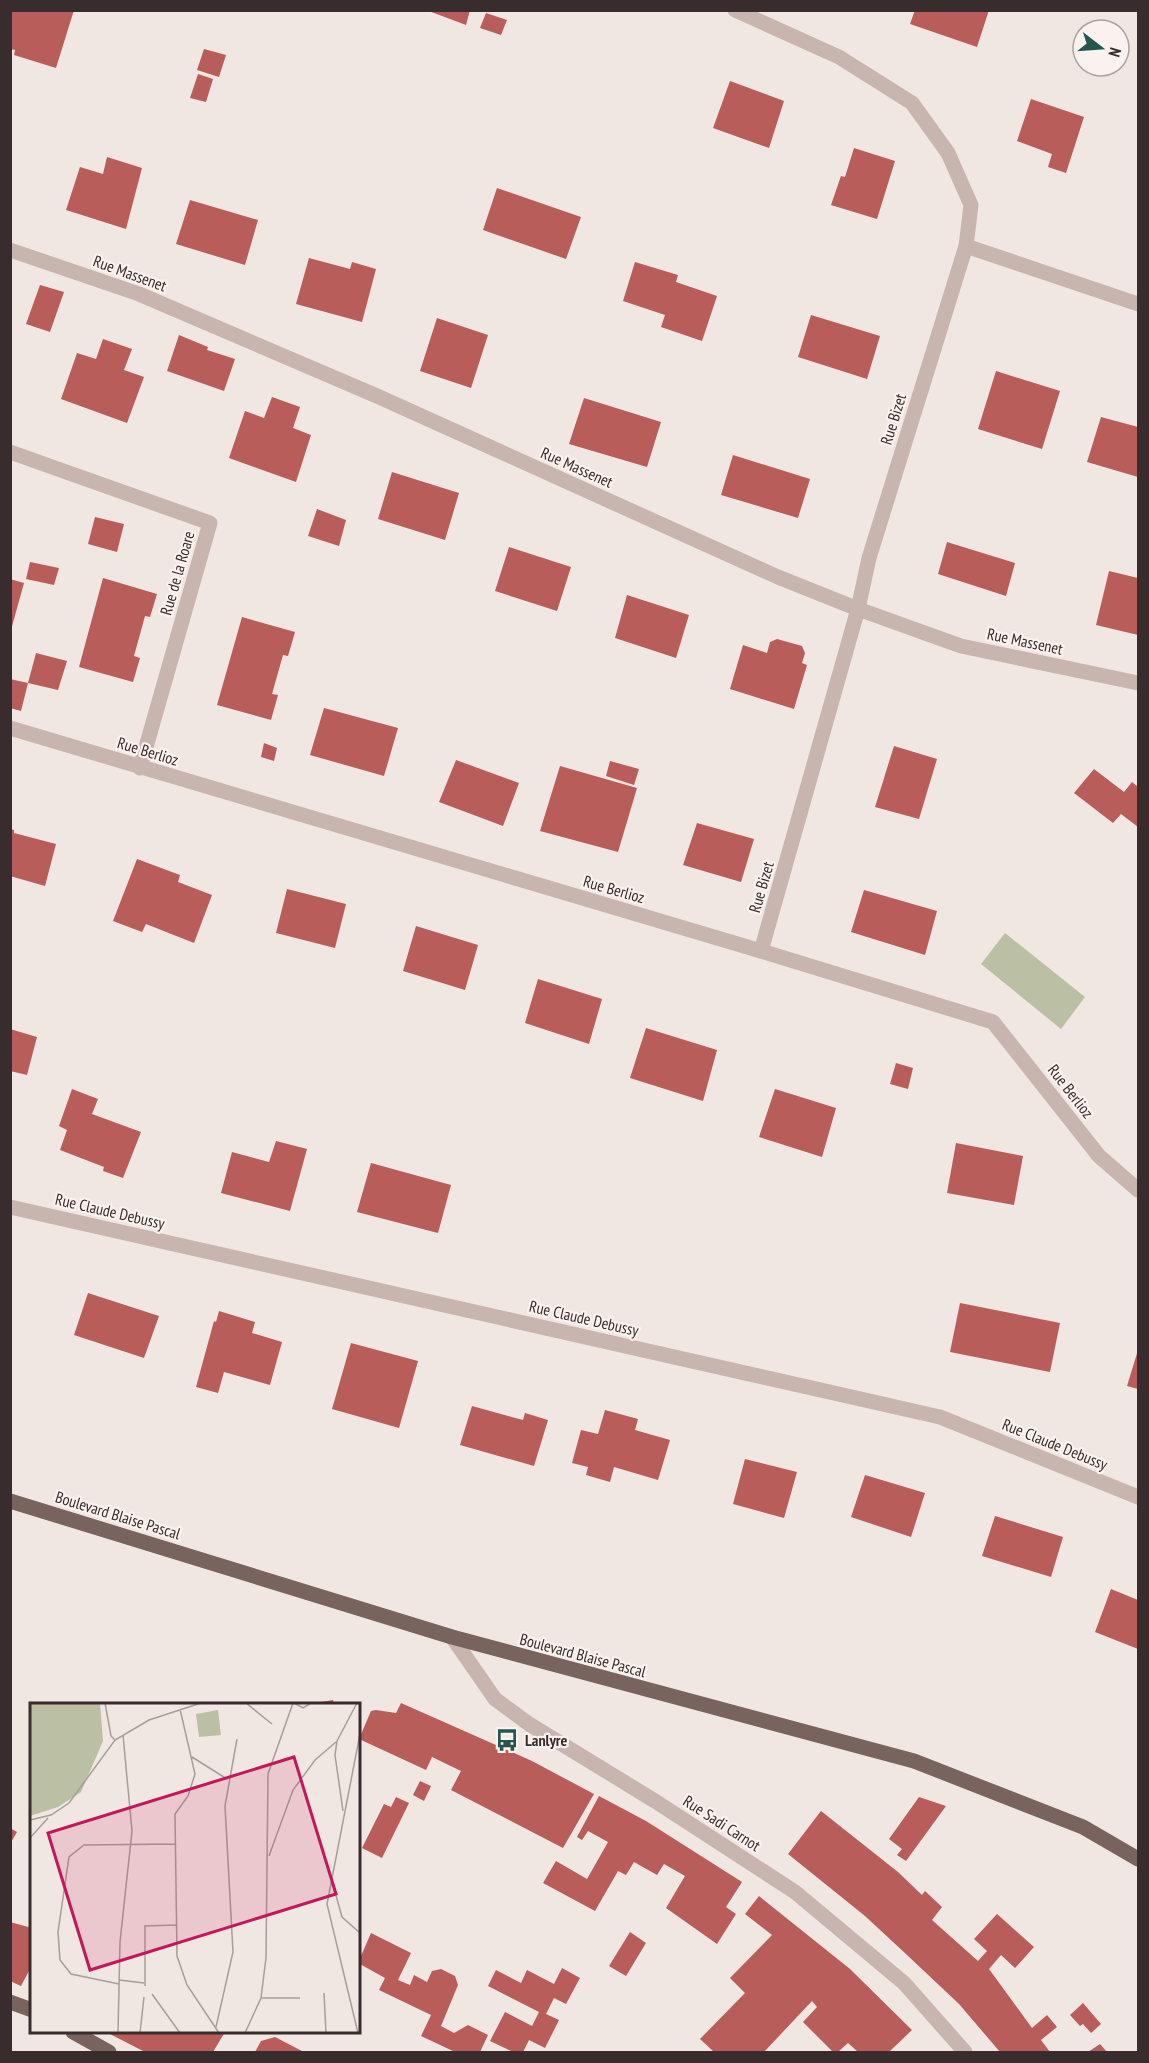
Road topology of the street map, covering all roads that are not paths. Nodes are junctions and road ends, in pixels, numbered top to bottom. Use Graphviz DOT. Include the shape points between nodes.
graph roads {
  1 [pos="735,10"];
  2 [pos="966,246"];
  3 [pos="10,250"];
  4 [pos="1138,304"];
  5 [pos="10,452"];
  6 [pos="858,609"];
  7 [pos="1138,683"];
  8 [pos="10,728"];
  9 [pos="140,768"];
  10 [pos="762,951"];
  11 [pos="1138,1190"];
  12 [pos="10,1207"];
  13 [pos="1138,1497"];
  14 [pos="10,1501"];
  15 [pos="452,1637"];
  16 [pos="1138,1859"];
  17 [pos="10,2002"];
  18 [pos="30,2009"];
  19 [pos="76,2033"];
  20 [pos="109,2052"];
  21 [pos="965,2052"];
  1 -- 2 [label="street, Rue Bizet" via="838,57 912,103 948,153 971,205"];
  2 -- 4 [label="street"];
  2 -- 6 [label="street, Rue Bizet" via="869,558"];
  3 -- 6 [label="street, Rue Massenet" via="161,304"];
  5 -- 9 [label="street, Rue de la Roare" via="210,523"];
  6 -- 7 [label="street, Rue Massenet" via="961,646"];
  6 -- 10 [label="street, Rue Bizet"];
  8 -- 9 [label="street, Rue Berlioz"];
  9 -- 10 [label="street, Rue Berlioz"];
  10 -- 11 [label="street, Rue Berlioz" via="993,1022 1099,1156"];
  12 -- 13 [label="street, Rue Claude Debussy" via="940,1417"];
  14 -- 15 [label="main road, Boulevard Blaise Pascal"];
  15 -- 16 [label="main road, Boulevard Blaise Pascal" via="914,1761 1083,1827"];
  15 -- 21 [label="street, Rue Sadi Carnot" via="495,1699 795,1892 904,1983"];
  17 -- 18 [label="main road"];
  19 -- 20 [label="main road"];
}
